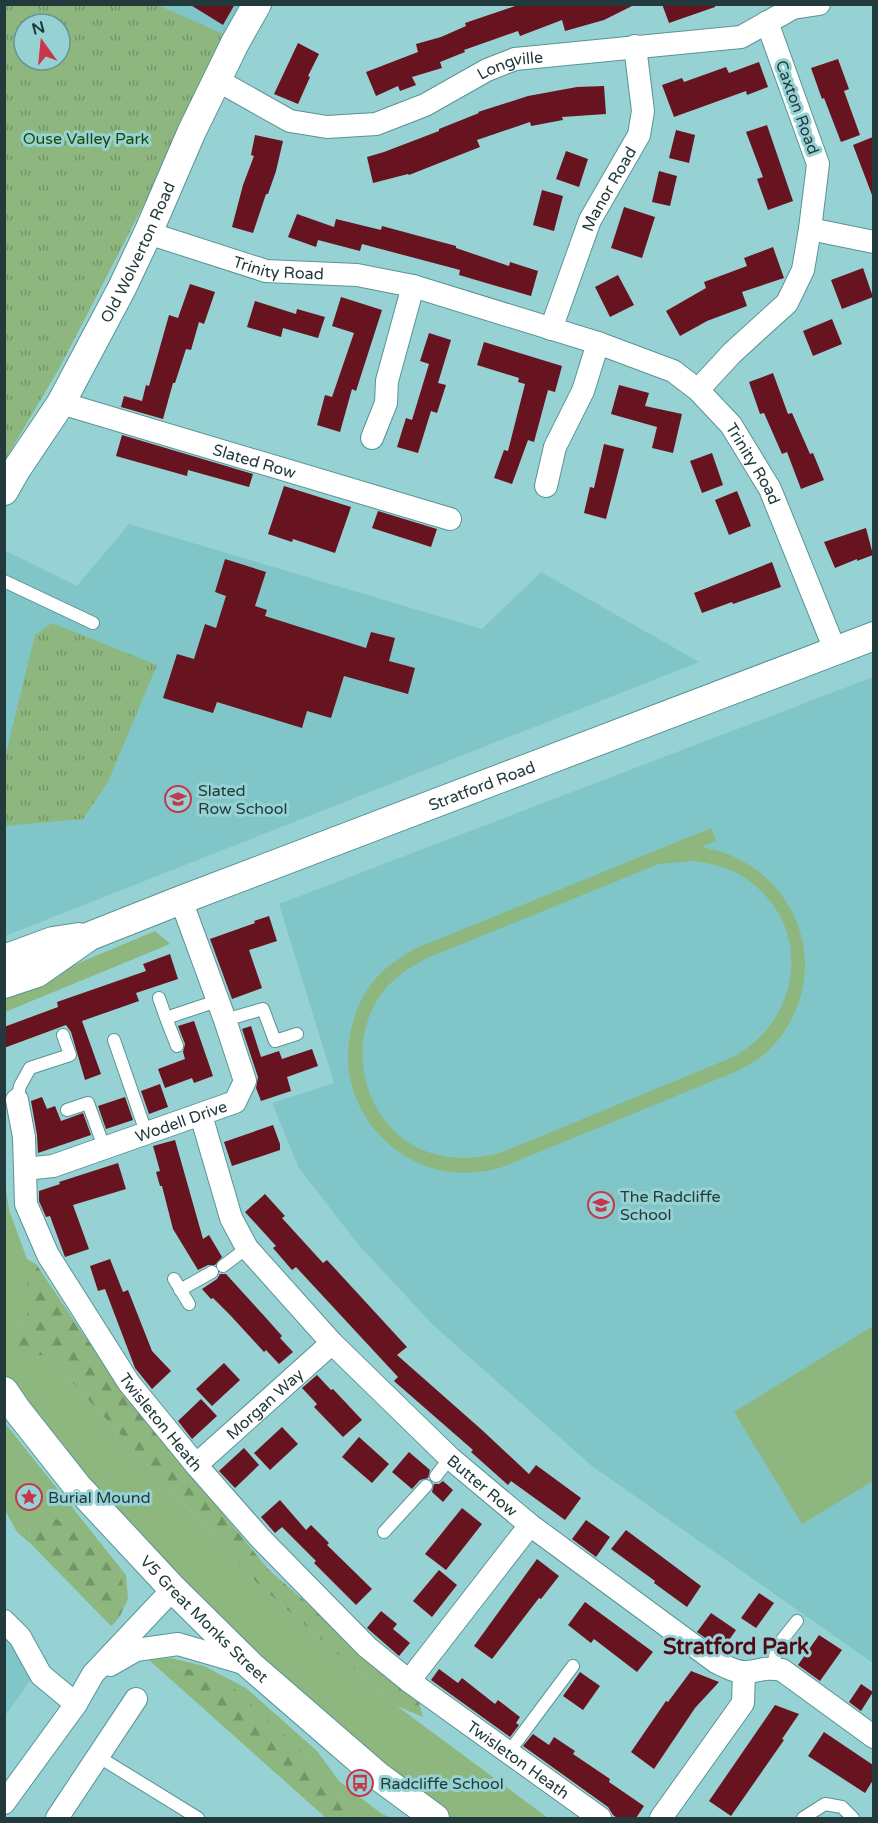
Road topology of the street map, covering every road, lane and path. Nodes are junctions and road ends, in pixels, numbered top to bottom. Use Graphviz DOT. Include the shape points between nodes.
graph roads {
  1 [pos="257,4"];
  2 [pos="819,4"];
  3 [pos="767,22"];
  4 [pos="635,46"];
  5 [pos="217,80"];
  6 [pos="810,229"];
  7 [pos="148,233"];
  8 [pos="873,242"];
  9 [pos="413,286"];
  10 [pos="551,329"];
  11 [pos="598,343"];
  12 [pos="698,390"];
  13 [pos="61,403"];
  14 [pos="372,438"];
  15 [pos="546,486"];
  16 [pos="4,491"];
  17 [pos="450,519"];
  18 [pos="4,581"];
  19 [pos="93,623"];
  20 [pos="873,636"];
  21 [pos="835,650"];
  22 [pos="181,900"];
  23 [pos="90,936"];
  24 [pos="4,959"];
  25 [pos="4,984"];
  26 [pos="159,999"];
  27 [pos="221,1010"];
  28 [pos="166,1018"];
  29 [pos="297,1034"];
  30 [pos="63,1035"];
  31 [pos="114,1040"];
  32 [pos="177,1046"];
  33 [pos="17,1100"];
  34 [pos="67,1110"];
  35 [pos="201,1115"];
  36 [pos="146,1132"];
  37 [pos="104,1148"];
  38 [pos="25,1169"];
  39 [pos="247,1248"];
  40 [pos="189,1304"];
  41 [pos="332,1344"];
  42 [pos="4,1391"];
  43 [pos="450,1458"];
  44 [pos="196,1465"];
  45 [pos="436,1476"];
  46 [pos="426,1486"];
  47 [pos="530,1525"];
  48 [pos="384,1532"];
  49 [pos="173,1589"];
  50 [pos="4,1621"];
  51 [pos="797,1621"];
  52 [pos="251,1666"];
  53 [pos="573,1666"];
  54 [pos="772,1668"];
  55 [pos="744,1672"];
  56 [pos="93,1674"];
  57 [pos="409,1682"];
  58 [pos="136,1699"];
  59 [pos="76,1704"];
  60 [pos="873,1737"];
  61 [pos="509,1752"];
  62 [pos="99,1757"];
  63 [pos="4,1803"];
  64 [pos="57,1818"];
  65 [pos="198,1818"];
  66 [pos="435,1818"];
  67 [pos="600,1818"];
  68 [pos="662,1818"];
  69 [pos="803,1818"];
  70 [pos="853,1818"];
  1 -- 5 [label="street, Old Wolverton Road"];
  2 -- 3 [label="street, Longville" via="793,8"];
  3 -- 4 [label="street, Longville" via="741,37"];
  3 -- 6 [label="street, Caxton Road" via="818,164"];
  4 -- 5 [label="street, Longville" via="515,59 425,105 376,124 327,127 290,121"];
  4 -- 10 [label="street, Manor Road" via="643,111 639,135 590,220"];
  5 -- 7 [label="street, Old Wolverton Road"];
  6 -- 8 [label="street"];
  6 -- 12 [label="street, Caxton Road" via="802,270 787,303"];
  7 -- 9 [label="street, Trinity Road" via="266,271 357,275"];
  7 -- 13 [label="street, Old Wolverton Road"];
  9 -- 10 [label="street, Trinity Road"];
  9 -- 14 [label="street" via="387,381 386,403"];
  10 -- 11 [label="street, Trinity Road"];
  11 -- 12 [label="street, Trinity Road" via="673,371"];
  11 -- 15 [label="street" via="583,391 555,447"];
  12 -- 21 [label="street, Trinity Road" via="731,425 770,489"];
  13 -- 16 [label="street, Old Wolverton Road"];
  13 -- 17 [label="street, Slated Row"];
  18 -- 19 [label="lane"];
  20 -- 21 [label="street, Stratford Road"];
  21 -- 22 [label="street, Stratford Road"];
  22 -- 23 [label="street, Stratford Road"];
  22 -- 27 [label="street, Wodell Drive"];
  23 -- 24 [label="street, Stratford Road" via="53,941"];
  23 -- 25 [label="street, Stratford Road" via="37,973"];
  26 -- 28 [label="lane"];
  27 -- 28 [label="lane"];
  27 -- 29 [label="lane" via="263,1009 275,1041"];
  27 -- 35 [label="street, Wodell Drive" via="245,1081 235,1102"];
  28 -- 32 [label="lane"];
  30 -- 33 [label="lane" via="70,1055 30,1068"];
  31 -- 36 [label="lane"];
  33 -- 38 [label="street, Twisleton Heath"];
  34 -- 37 [label="lane" via="88,1103"];
  35 -- 36 [label="street, Wodell Drive"];
  35 -- 39 [label="street, Butter Row" via="231,1218"];
  36 -- 37 [label="street, Wodell Drive"];
  37 -- 38 [label="street, Wodell Drive" via="53,1166"];
  38 -- 44 [label="street, Twisleton Heath" via="26,1204 48,1255 129,1383"];
  39 -- 40 [label="lane" via="218,1269 177,1285"];
  39 -- 41 [label="street, Butter Row"];
  41 -- 43 [label="street, Butter Row"];
  41 -- 44 [label="street, Morgan Way"];
  42 -- 49 [label="street, V5 Great Monks Street" via="77,1486"];
  43 -- 45 [label="lane"];
  43 -- 47 [label="street, Butter Row"];
  44 -- 57 [label="street, Twisleton Heath" via="261,1539 359,1639"];
  46 -- 48 [label="lane"];
  47 -- 55 [label="street, Butter Row" via="716,1662"];
  47 -- 57 [label="street"];
  49 -- 52 [label="street, V5 Great Monks Street"];
  49 -- 56 [label="street"];
  50 -- 59 [label="street" via="20,1637 41,1675"];
  51 -- 54 [label="lane" via="778,1645"];
  52 -- 56 [label="street" via="178,1644 136,1650"];
  52 -- 66 [label="street, V5 Great Monks Street" via="378,1776"];
  53 -- 61 [label="lane"];
  54 -- 55 [label="street, Butter Row"];
  54 -- 60 [label="street" via="782,1670"];
  55 -- 68 [label="street" via="743,1703"];
  56 -- 59 [label="street"];
  57 -- 61 [label="street, Twisleton Heath"];
  58 -- 62 [label="street"];
  59 -- 63 [label="street"];
  61 -- 67 [label="street, Twisleton Heath"];
  62 -- 64 [label="street"];
  62 -- 65 [label="lane"];
  69 -- 70 [label="lane" via="825,1804 842,1807"];
}
